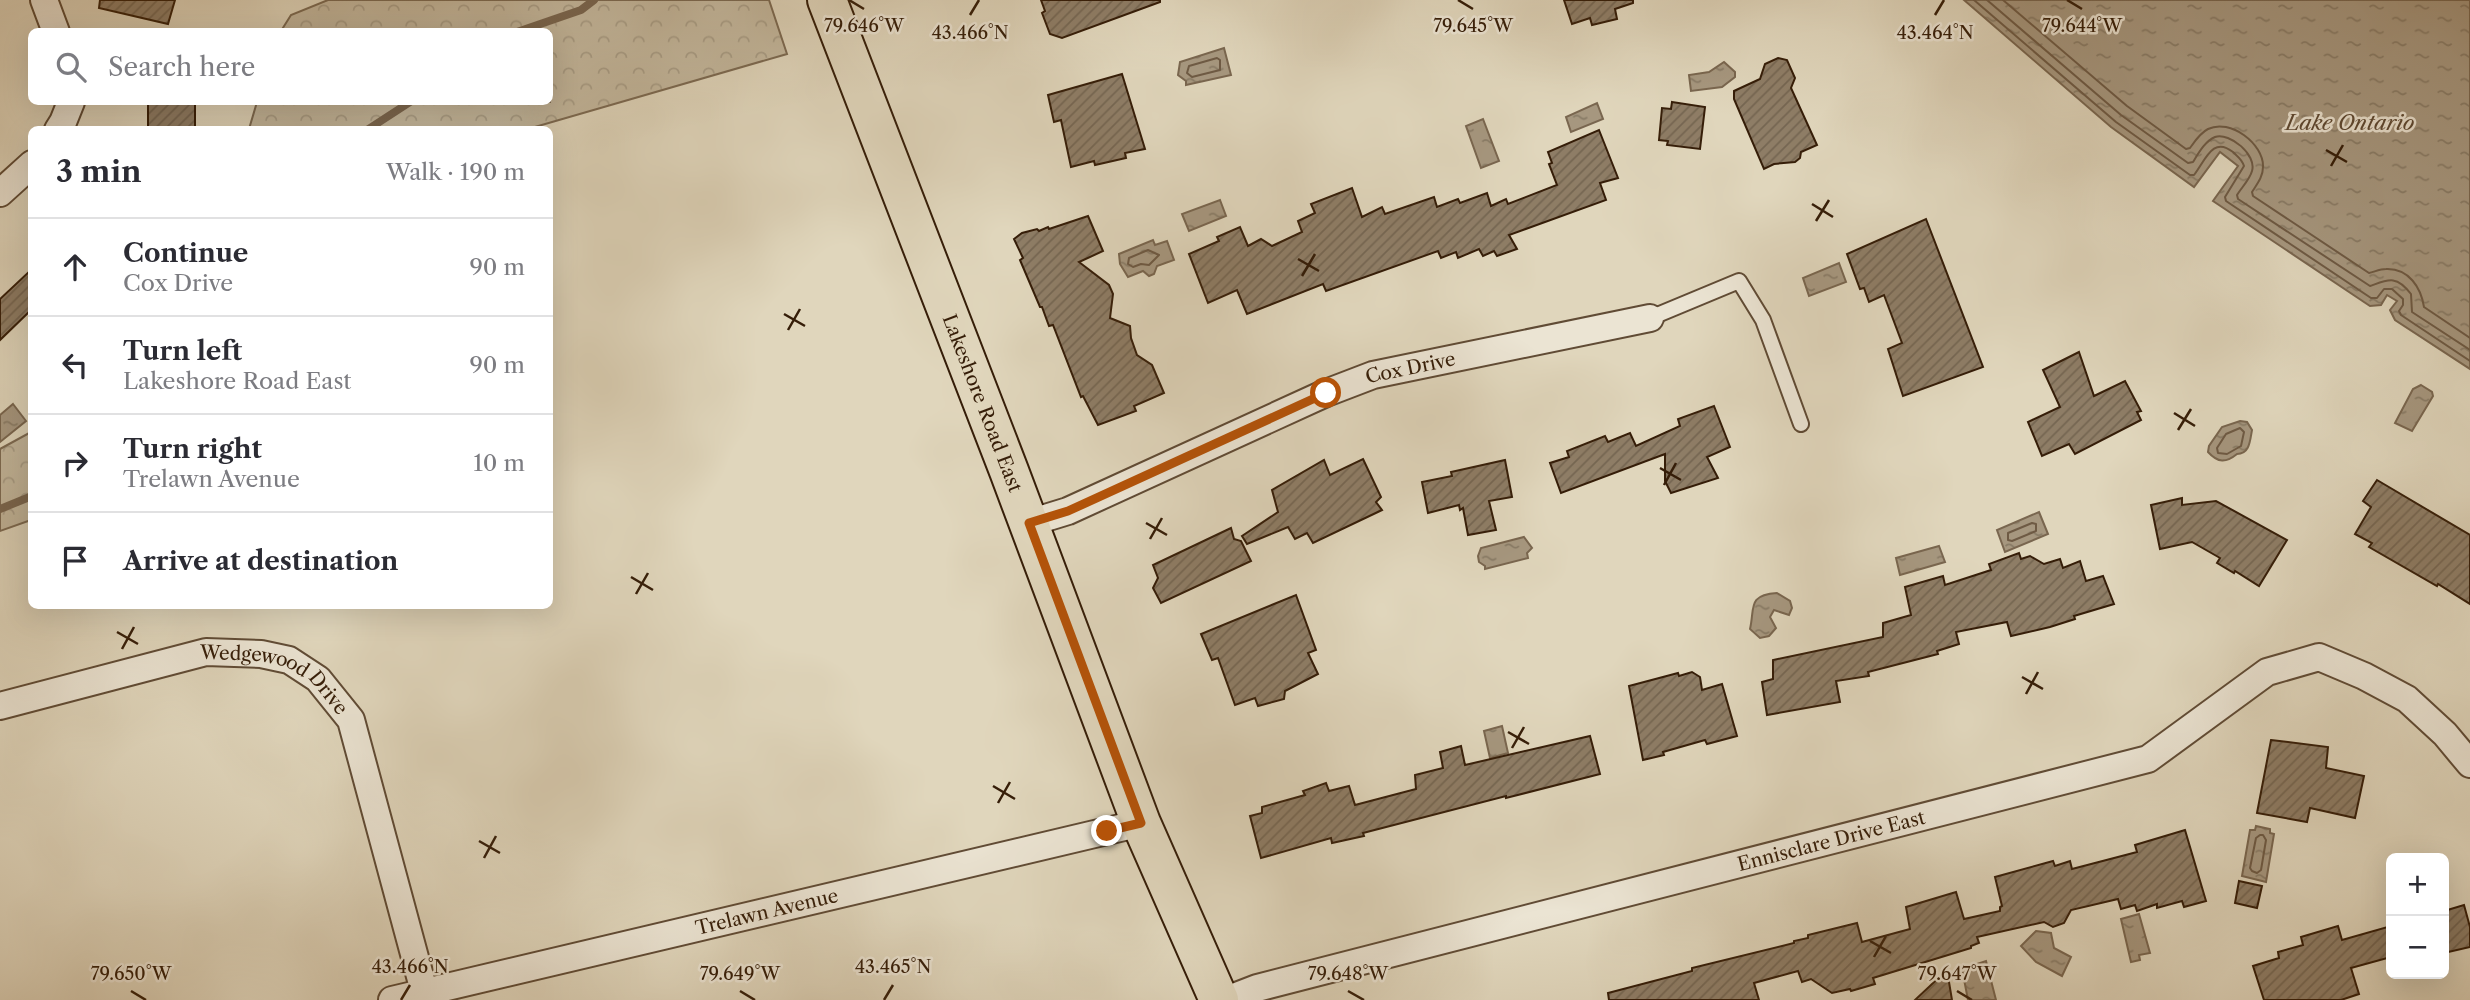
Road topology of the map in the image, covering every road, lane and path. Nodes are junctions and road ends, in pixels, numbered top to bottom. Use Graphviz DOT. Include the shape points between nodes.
graph roads {
  1 [pos="44,0"];
  2 [pos="827,0"];
  3 [pos="54,28"];
  4 [pos="70,105"];
  5 [pos="60,126"];
  6 [pos="28,168"];
  7 [pos="0,193"];
  8 [pos="1650,318"];
  9 [pos="1801,424"];
  10 [pos="1029,523"];
  11 [pos="0,706"];
  12 [pos="2470,764"];
  13 [pos="1141,823"];
  14 [pos="424,991"];
  15 [pos="392,1000"];
  16 [pos="1219,1000"];
  17 [pos="1226,1000"];
  1 -- 3 [label="street"];
  2 -- 10 [label="main road, Lakeshore Road East"];
  4 -- 5 [label="street"];
  6 -- 7 [label="street"];
  8 -- 9 [label="lane" via="1739,281 1763,320"];
  8 -- 10 [label="street, Cox Drive" via="1373,375 1068,511"];
  10 -- 13 [label="main road, Lakeshore Road East"];
  11 -- 14 [label="street, Wedgewood Drive" via="206,652 289,660 318,679 351,720"];
  12 -- 17 [label="street, Ennisclare Drive East" via="2407,699 2319,657 2267,672 2148,759 1270,984"];
  13 -- 14 [label="street, Trelawn Avenue"];
  13 -- 16 [label="main road, Lakeshore Road East"];
  14 -- 15 [label="street, Trelawn Avenue"];
}
